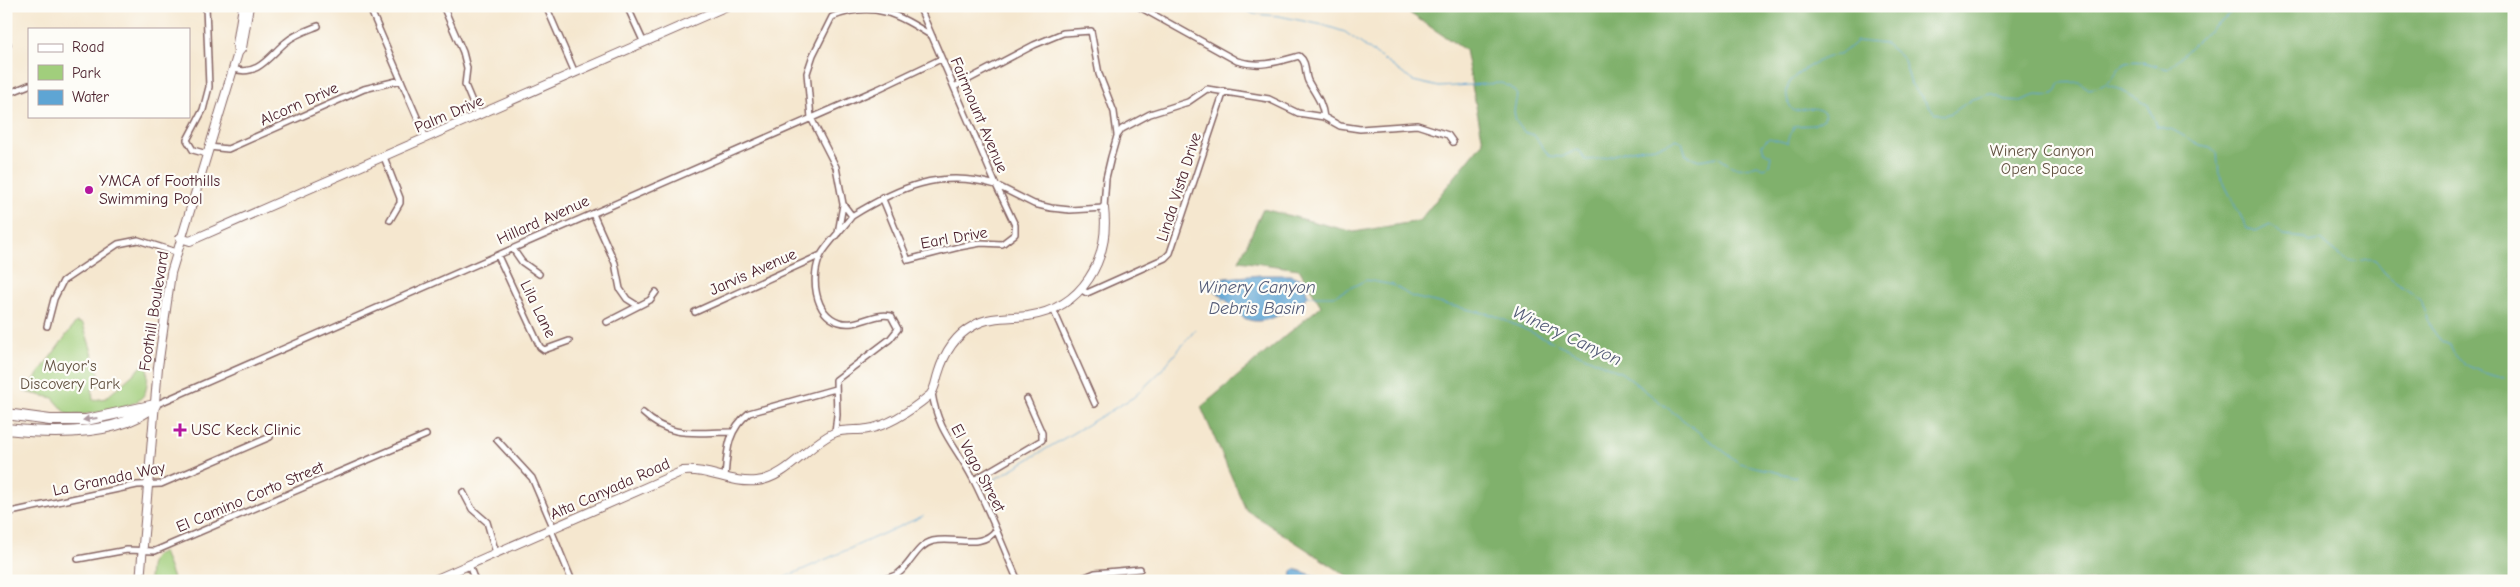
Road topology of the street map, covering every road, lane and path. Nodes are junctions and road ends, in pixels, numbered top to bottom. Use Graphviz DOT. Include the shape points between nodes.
graph roads {
  1 [pos="206,6"];
  2 [pos="243,6"];
  3 [pos="249,6"];
  4 [pos="369,6"];
  5 [pos="443,6"];
  6 [pos="546,6"];
  7 [pos="627,6"];
  8 [pos="727,6"];
  9 [pos="919,6"];
  10 [pos="1138,6"];
  11 [pos="318,26"];
  12 [pos="932,36"];
  13 [pos="644,43"];
  14 [pos="238,53"];
  15 [pos="941,59"];
  16 [pos="234,69"];
  17 [pos="576,73"];
  18 [pos="400,80"];
  19 [pos="28,85"];
  20 [pos="954,87"];
  21 [pos="1224,91"];
  22 [pos="7,93"];
  23 [pos="9,108"];
  24 [pos="478,116"];
  25 [pos="1324,117"];
  26 [pos="811,118"];
  27 [pos="1118,136"];
  28 [pos="426,138"];
  29 [pos="1453,142"];
  30 [pos="208,151"];
  31 [pos="384,157"];
  32 [pos="996,185"];
  33 [pos="882,197"];
  34 [pos="843,204"];
  35 [pos="1104,208"];
  36 [pos="592,214"];
  37 [pos="852,216"];
  38 [pos="390,220"];
  39 [pos="838,236"];
  40 [pos="180,238"];
  41 [pos="513,249"];
  42 [pos="176,252"];
  43 [pos="820,255"];
  44 [pos="498,256"];
  45 [pos="539,274"];
  46 [pos="1082,290"];
  47 [pos="656,292"];
  48 [pos="638,306"];
  49 [pos="1053,310"];
  50 [pos="695,312"];
  51 [pos="607,322"];
  52 [pos="47,326"];
  53 [pos="569,340"];
  54 [pos="835,389"];
  55 [pos="932,393"];
  56 [pos="1027,399"];
  57 [pos="1095,404"];
  58 [pos="155,405"];
  59 [pos="643,413"];
  60 [pos="6,414"];
  61 [pos="6,429"];
  62 [pos="731,432"];
  63 [pos="835,433"];
  64 [pos="426,435"];
  65 [pos="270,437"];
  66 [pos="497,440"];
  67 [pos="725,478"];
  68 [pos="974,480"];
  69 [pos="148,485"];
  70 [pos="463,492"];
  71 [pos="6,513"];
  72 [pos="553,529"];
  73 [pos="996,530"];
  74 [pos="142,550"];
  75 [pos="496,553"];
  76 [pos="78,559"];
  77 [pos="469,565"];
  78 [pos="1140,568"];
  79 [pos="140,581"];
  80 [pos="432,581"];
  81 [pos="476,581"];
  82 [pos="572,581"];
  83 [pos="877,581"];
  84 [pos="1018,581"];
  85 [pos="1076,581"];
  1 -- 30 [label="street" via="209,87 203,110 187,140 193,150"];
  2 -- 14 [label="street, Foothill Boulevard"];
  3 -- 14 [label="street, Foothill Boulevard" via="244,40"];
  4 -- 18 [label="street"];
  5 -- 24 [label="street" via="463,52 467,68 465,85"];
  6 -- 17 [label="street"];
  7 -- 13 [label="street"];
  8 -- 13 [label="street, Palm Drive"];
  9 -- 12 [label="street, Fairmount Avenue"];
  10 -- 25 [label="street" via="1243,63 1265,65 1299,56 1322,103"];
  11 -- 16 [label="street" via="288,40 251,71"];
  12 -- 15 [label="street, Fairmount Avenue"];
  12 -- 26 [label="street" via="890,10 856,6 832,17 807,73"];
  13 -- 17 [label="street, Palm Drive"];
  14 -- 16 [label="street, Foothill Boulevard"];
  15 -- 20 [label="street, Fairmount Avenue"];
  15 -- 26 [label="street, Hillard Avenue"];
  16 -- 30 [label="street, Foothill Boulevard"];
  17 -- 24 [label="street, Palm Drive"];
  18 -- 28 [label="street"];
  18 -- 30 [label="street, Alcorn Drive" via="364,89 228,149"];
  19 -- 22 [label="street"];
  20 -- 27 [label="street" via="1063,33 1091,31 1099,74 1114,112"];
  20 -- 32 [label="street, Fairmount Avenue"];
  21 -- 25 [label="street" via="1269,99 1298,113"];
  21 -- 27 [label="street" via="1207,89 1188,102 1150,114 1122,129"];
  21 -- 46 [label="street, Linda Vista Drive" via="1170,253 1088,294"];
  22 -- 23 [label="street"];
  24 -- 28 [label="street, Palm Drive"];
  25 -- 29 [label="street" via="1340,126 1360,129 1417,125 1448,135"];
  26 -- 34 [label="street" via="836,167"];
  26 -- 36 [label="street, Hillard Avenue"];
  27 -- 35 [label="street" via="1106,178"];
  28 -- 31 [label="street, Palm Drive"];
  30 -- 40 [label="street, Foothill Boulevard"];
  31 -- 38 [label="street" via="400,198"];
  31 -- 40 [label="street, Palm Drive" via="190,240"];
  32 -- 33 [label="street" via="952,178 931,180"];
  32 -- 33 [label="street, Earl Drive" via="1015,225 1015,234 1008,240 1002,244 959,247 908,260"];
  32 -- 35 [label="street, Fairmount Avenue" via="1034,204 1051,208"];
  33 -- 37 [label="street"];
  34 -- 37 [label="street"];
  34 -- 39 [label="street"];
  35 -- 46 [label="street" via="1104,248"];
  36 -- 41 [label="street, Hillard Avenue"];
  36 -- 48 [label="street" via="615,263 620,288 627,299"];
  37 -- 39 [label="street"];
  39 -- 43 [label="street"];
  40 -- 42 [label="street, Foothill Boulevard"];
  41 -- 44 [label="street, Hillard Avenue"];
  41 -- 45 [label="street" via="522,262"];
  42 -- 52 [label="street" via="138,240 118,244 62,282"];
  42 -- 58 [label="street, Foothill Boulevard" via="165,306"];
  43 -- 50 [label="street, Jarvis Avenue"];
  43 -- 54 [label="street" via="815,286 824,313 838,322 850,323 888,315 894,319 898,329 890,339 839,376"];
  44 -- 53 [label="street, Lila Lane" via="540,348 544,350"];
  44 -- 58 [label="street, Hillard Avenue"];
  46 -- 49 [label="street"];
  47 -- 48 [label="street" via="650,300"];
  48 -- 51 [label="street"];
  49 -- 55 [label="street" via="973,325 950,346"];
  49 -- 57 [label="street"];
  54 -- 62 [label="street" via="748,413"];
  54 -- 63 [label="street"];
  55 -- 63 [label="street, Alta Canyada Road" via="894,420 869,429"];
  55 -- 68 [label="street, El Vago Street" via="935,412 946,438"];
  56 -- 68 [label="street" via="1042,440"];
  58 -- 60 [label="highway, Hillard Avenue, one-way" via="86,420 50,420"];
  58 -- 61 [label="highway, Hillard Avenue" via="144,414 91,430 46,433"];
  58 -- 69 [label="street, Foothill Boulevard"];
  59 -- 62 [label="street" via="656,425 672,432"];
  62 -- 67 [label="street"];
  63 -- 67 [label="street, Alta Canyada Road" via="767,479"];
  64 -- 74 [label="street, El Camino Corto Street" via="155,551"];
  65 -- 69 [label="street, La Granada Way" via="161,484"];
  66 -- 72 [label="street" via="532,478"];
  67 -- 72 [label="street, Alta Canyada Road" via="697,469 683,471"];
  68 -- 73 [label="street, El Vago Street"];
  69 -- 71 [label="street, La Granada Way"];
  69 -- 74 [label="street, Foothill Boulevard"];
  70 -- 75 [label="street" via="472,509 487,522"];
  72 -- 75 [label="street, Alta Canyada Road"];
  72 -- 82 [label="street"];
  73 -- 83 [label="street" via="982,541 932,541 914,554 899,573"];
  73 -- 84 [label="street, El Vago Street"];
  74 -- 76 [label="street, El Camino Corto Street"];
  74 -- 79 [label="street, Foothill Boulevard"];
  75 -- 77 [label="street, Alta Canyada Road"];
  77 -- 80 [label="street, Alta Canyada Road"];
  77 -- 81 [label="street"];
  78 -- 85 [label="street" via="1095,573"];
}
